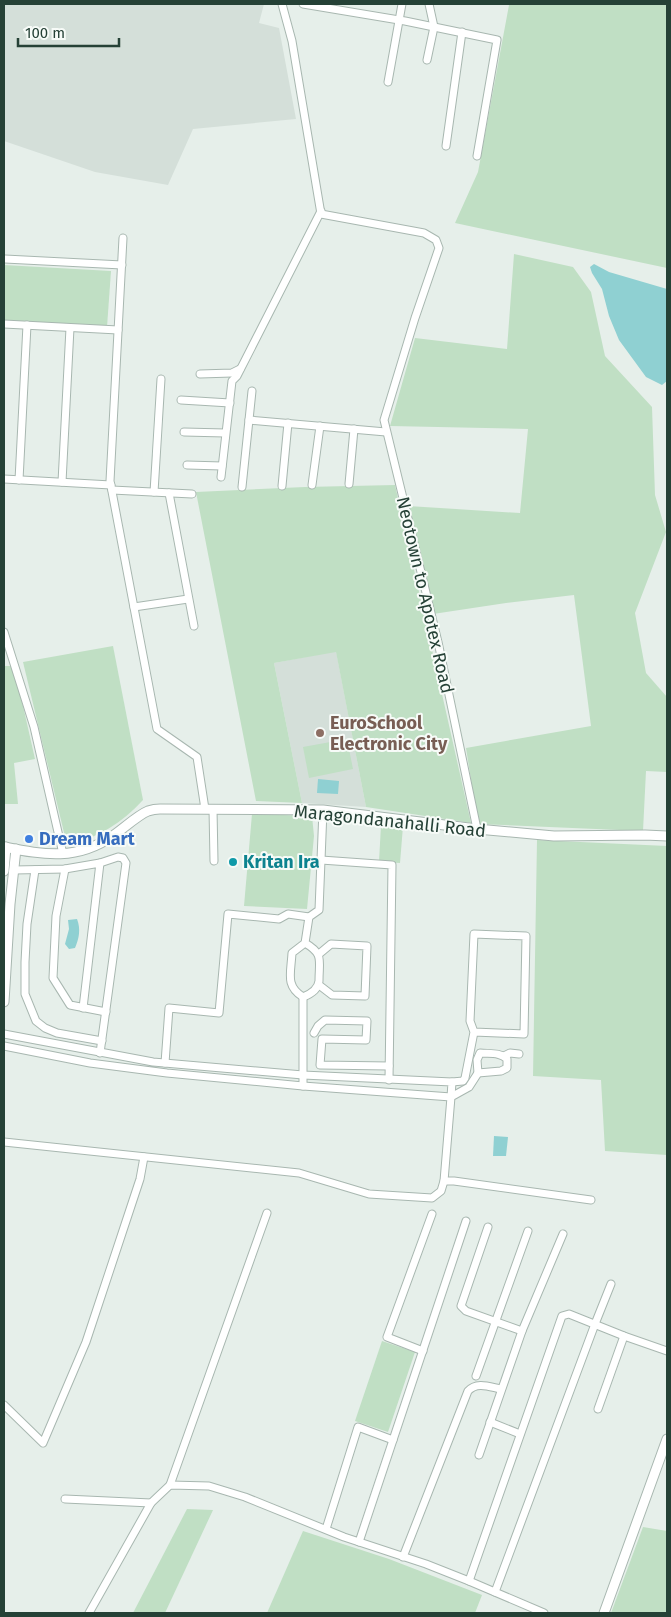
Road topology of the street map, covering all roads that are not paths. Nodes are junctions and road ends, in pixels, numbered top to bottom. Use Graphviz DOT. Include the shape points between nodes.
graph roads {
  1 [pos="282,4"];
  2 [pos="304,4"];
  3 [pos="402,4"];
  4 [pos="429,4"];
  5 [pos="334,6"];
  6 [pos="399,20"];
  7 [pos="434,27"];
  8 [pos="462,32"];
  9 [pos="427,60"];
  10 [pos="388,82"];
  11 [pos="446,146"];
  12 [pos="477,156"];
  13 [pos="321,212"];
  14 [pos="123,238"];
  15 [pos="5,259"];
  16 [pos="122,265"];
  17 [pos="4,324"];
  18 [pos="27,325"];
  19 [pos="70,328"];
  20 [pos="118,330"];
  21 [pos="240,370"];
  22 [pos="200,374"];
  23 [pos="161,379"];
  24 [pos="252,390"];
  25 [pos="181,400"];
  26 [pos="230,403"];
  27 [pos="249,420"];
  28 [pos="288,423"];
  29 [pos="320,426"];
  30 [pos="354,429"];
  31 [pos="184,432"];
  32 [pos="386,432"];
  33 [pos="226,433"];
  34 [pos="187,465"];
  35 [pos="222,466"];
  36 [pos="221,476"];
  37 [pos="4,479"];
  38 [pos="19,480"];
  39 [pos="62,482"];
  40 [pos="349,484"];
  41 [pos="312,485"];
  42 [pos="282,486"];
  43 [pos="242,487"];
  44 [pos="112,488"];
  45 [pos="154,492"];
  46 [pos="169,493"];
  47 [pos="192,494"];
  48 [pos="188,599"];
  49 [pos="134,607"];
  50 [pos="194,626"];
  51 [pos="4,632"];
  52 [pos="209,809"];
  53 [pos="323,810"];
  54 [pos="477,829"];
  55 [pos="667,836"];
  56 [pos="5,847"];
  57 [pos="16,849"];
  58 [pos="63,854"];
  59 [pos="214,860"];
  60 [pos="321,860"];
  61 [pos="100,863"];
  62 [pos="17,868"];
  63 [pos="65,869"];
  64 [pos="35,870"];
  65 [pos="4,871"];
  66 [pos="309,917"];
  67 [pos="305,943"];
  68 [pos="319,954"];
  69 [pos="318,985"];
  70 [pos="304,997"];
  71 [pos="4,1002"];
  72 [pos="83,1008"];
  73 [pos="106,1012"];
  74 [pos="303,1032"];
  75 [pos="474,1032"];
  76 [pos="314,1033"];
  77 [pos="4,1034"];
  78 [pos="322,1039"];
  79 [pos="102,1043"];
  80 [pos="4,1046"];
  81 [pos="100,1053"];
  82 [pos="519,1054"];
  83 [pos="504,1056"];
  84 [pos="165,1063"];
  85 [pos="389,1066"];
  86 [pos="478,1073"];
  87 [pos="303,1075"];
  88 [pos="388,1080"];
  89 [pos="452,1082"];
  90 [pos="303,1086"];
  91 [pos="451,1097"];
  92 [pos="4,1142"];
  93 [pos="144,1157"];
  94 [pos="444,1181"];
  95 [pos="591,1200"];
  96 [pos="267,1213"];
  97 [pos="432,1214"];
  98 [pos="466,1221"];
  99 [pos="488,1227"];
  100 [pos="528,1231"];
  101 [pos="563,1234"];
  102 [pos="612,1284"];
  103 [pos="496,1322"];
  104 [pos="595,1324"];
  105 [pos="522,1331"];
  106 [pos="624,1336"];
  107 [pos="423,1351"];
  108 [pos="667,1351"];
  109 [pos="476,1376"];
  110 [pos="501,1389"];
  111 [pos="4,1406"];
  112 [pos="598,1409"];
  113 [pos="490,1422"];
  114 [pos="520,1434"];
  115 [pos="667,1439"];
  116 [pos="393,1440"];
  117 [pos="478,1455"];
  118 [pos="170,1485"];
  119 [pos="65,1500"];
  120 [pos="151,1503"];
  121 [pos="326,1529"];
  122 [pos="359,1542"];
  123 [pos="403,1557"];
  124 [pos="469,1580"];
  125 [pos="495,1592"];
  126 [pos="88,1613"];
  127 [pos="544,1613"];
  128 [pos="604,1613"];
  1 -- 13 [label="street" via="292,41"];
  2 -- 5 [label="street"];
  3 -- 6 [label="street"];
  4 -- 7 [label="street"];
  5 -- 6 [label="street"];
  6 -- 7 [label="street"];
  6 -- 10 [label="street"];
  7 -- 8 [label="street"];
  7 -- 9 [label="street"];
  8 -- 11 [label="street"];
  8 -- 12 [label="street" via="497,40"];
  13 -- 21 [label="street"];
  13 -- 32 [label="street, Neotown to Apotex Road" via="424,233 436,240 439,248 384,420"];
  14 -- 16 [label="street"];
  15 -- 16 [label="street"];
  16 -- 20 [label="street"];
  17 -- 18 [label="street"];
  18 -- 19 [label="street"];
  18 -- 38 [label="street"];
  19 -- 20 [label="street"];
  19 -- 39 [label="street"];
  20 -- 44 [label="street"];
  21 -- 22 [label="street"];
  21 -- 26 [label="street" via="232,380"];
  23 -- 45 [label="street"];
  24 -- 27 [label="street"];
  25 -- 26 [label="street"];
  26 -- 33 [label="street"];
  27 -- 28 [label="street"];
  27 -- 43 [label="street"];
  28 -- 29 [label="street"];
  28 -- 42 [label="street"];
  29 -- 30 [label="street"];
  29 -- 41 [label="street"];
  30 -- 32 [label="street"];
  30 -- 40 [label="street"];
  31 -- 33 [label="street"];
  32 -- 54 [label="street, Neotown to Apotex Road" via="438,642"];
  33 -- 35 [label="street"];
  34 -- 35 [label="street"];
  35 -- 36 [label="street"];
  37 -- 38 [label="street"];
  38 -- 39 [label="street"];
  39 -- 44 [label="street"];
  44 -- 45 [label="street"];
  44 -- 49 [label="street"];
  45 -- 46 [label="street"];
  46 -- 47 [label="street"];
  46 -- 48 [label="street"];
  48 -- 49 [label="street"];
  48 -- 50 [label="street"];
  49 -- 52 [label="street" via="157,730 197,757"];
  51 -- 58 [label="street" via="34,727"];
  52 -- 53 [label="street, Maragondanahalli Road"];
  52 -- 58 [label="street, Maragondanahalli Road" via="148,811 103,843 85,851"];
  52 -- 59 [label="street"];
  53 -- 54 [label="street, Maragondanahalli Road"];
  53 -- 60 [label="street"];
  54 -- 55 [label="street, Maragondanahalli Road" via="554,836"];
  56 -- 57 [label="street, Maragondanahalli Road"];
  56 -- 65 [label="street"];
  57 -- 58 [label="street, Maragondanahalli Road"];
  57 -- 62 [label="street"];
  60 -- 66 [label="street" via="319,910"];
  60 -- 85 [label="street" via="392,865"];
  61 -- 63 [label="street"];
  61 -- 72 [label="street"];
  61 -- 73 [label="street" via="118,857 126,863"];
  62 -- 64 [label="street"];
  62 -- 71 [label="street"];
  63 -- 64 [label="street"];
  63 -- 72 [label="street" via="56,916 54,978 70,1005"];
  64 -- 79 [label="street" via="27,924 24,994 36,1021 45,1028"];
  66 -- 67 [label="street"];
  66 -- 84 [label="street" via="288,914 279,919 228,914 219,1013 169,1008"];
  67 -- 68 [label="street"];
  67 -- 70 [label="street" via="292,954 291,983 295,992"];
  68 -- 69 [label="street"];
  68 -- 69 [label="street" via="332,944 367,946 365,996 332,996"];
  69 -- 70 [label="street" via="313,993"];
  70 -- 74 [label="street"];
  72 -- 73 [label="street"];
  73 -- 79 [label="street"];
  74 -- 76 [label="street"];
  74 -- 87 [label="street"];
  75 -- 75 [label="street" via="470,1021 474,934 526,936 524,1034"];
  75 -- 89 [label="street" via="464,1081"];
  76 -- 78 [label="street"];
  76 -- 78 [label="street" via="326,1020 367,1021 366,1040"];
  77 -- 81 [label="street"];
  78 -- 85 [label="street" via="320,1065"];
  79 -- 81 [label="street"];
  80 -- 90 [label="street" via="90,1064"];
  81 -- 84 [label="street"];
  82 -- 83 [label="street"];
  83 -- 86 [label="street" via="508,1064 505,1070"];
  83 -- 86 [label="street" via="480,1054 476,1060"];
  84 -- 87 [label="street"];
  85 -- 88 [label="street"];
  86 -- 91 [label="street" via="469,1087"];
  87 -- 88 [label="street"];
  87 -- 90 [label="street"];
  88 -- 89 [label="street"];
  89 -- 91 [label="street"];
  90 -- 91 [label="street"];
  91 -- 94 [label="street"];
  92 -- 93 [label="street"];
  93 -- 94 [label="street" via="299,1173 369,1194 432,1198 441,1191"];
  93 -- 111 [label="street" via="140,1179 86,1342 43,1443"];
  94 -- 95 [label="street"];
  96 -- 118 [label="street"];
  97 -- 107 [label="street" via="387,1337"];
  98 -- 107 [label="street"];
  99 -- 103 [label="street" via="461,1306"];
  100 -- 103 [label="street"];
  101 -- 105 [label="street"];
  102 -- 104 [label="street"];
  103 -- 105 [label="street"];
  103 -- 109 [label="street"];
  104 -- 106 [label="street"];
  104 -- 114 [label="street" via="569,1314 562,1316"];
  104 -- 125 [label="street"];
  105 -- 110 [label="street"];
  106 -- 108 [label="street"];
  106 -- 112 [label="street"];
  107 -- 116 [label="street"];
  110 -- 113 [label="street"];
  110 -- 123 [label="street" via="475,1385 468,1391"];
  113 -- 114 [label="street"];
  113 -- 117 [label="street"];
  114 -- 124 [label="street"];
  115 -- 128 [label="street"];
  116 -- 121 [label="street" via="358,1427"];
  116 -- 122 [label="street"];
  118 -- 120 [label="street"];
  118 -- 121 [label="street" via="210,1486"];
  119 -- 120 [label="street"];
  120 -- 126 [label="street"];
  121 -- 122 [label="street"];
  122 -- 123 [label="street"];
  123 -- 124 [label="street"];
  124 -- 125 [label="street"];
  125 -- 127 [label="street"];
}
